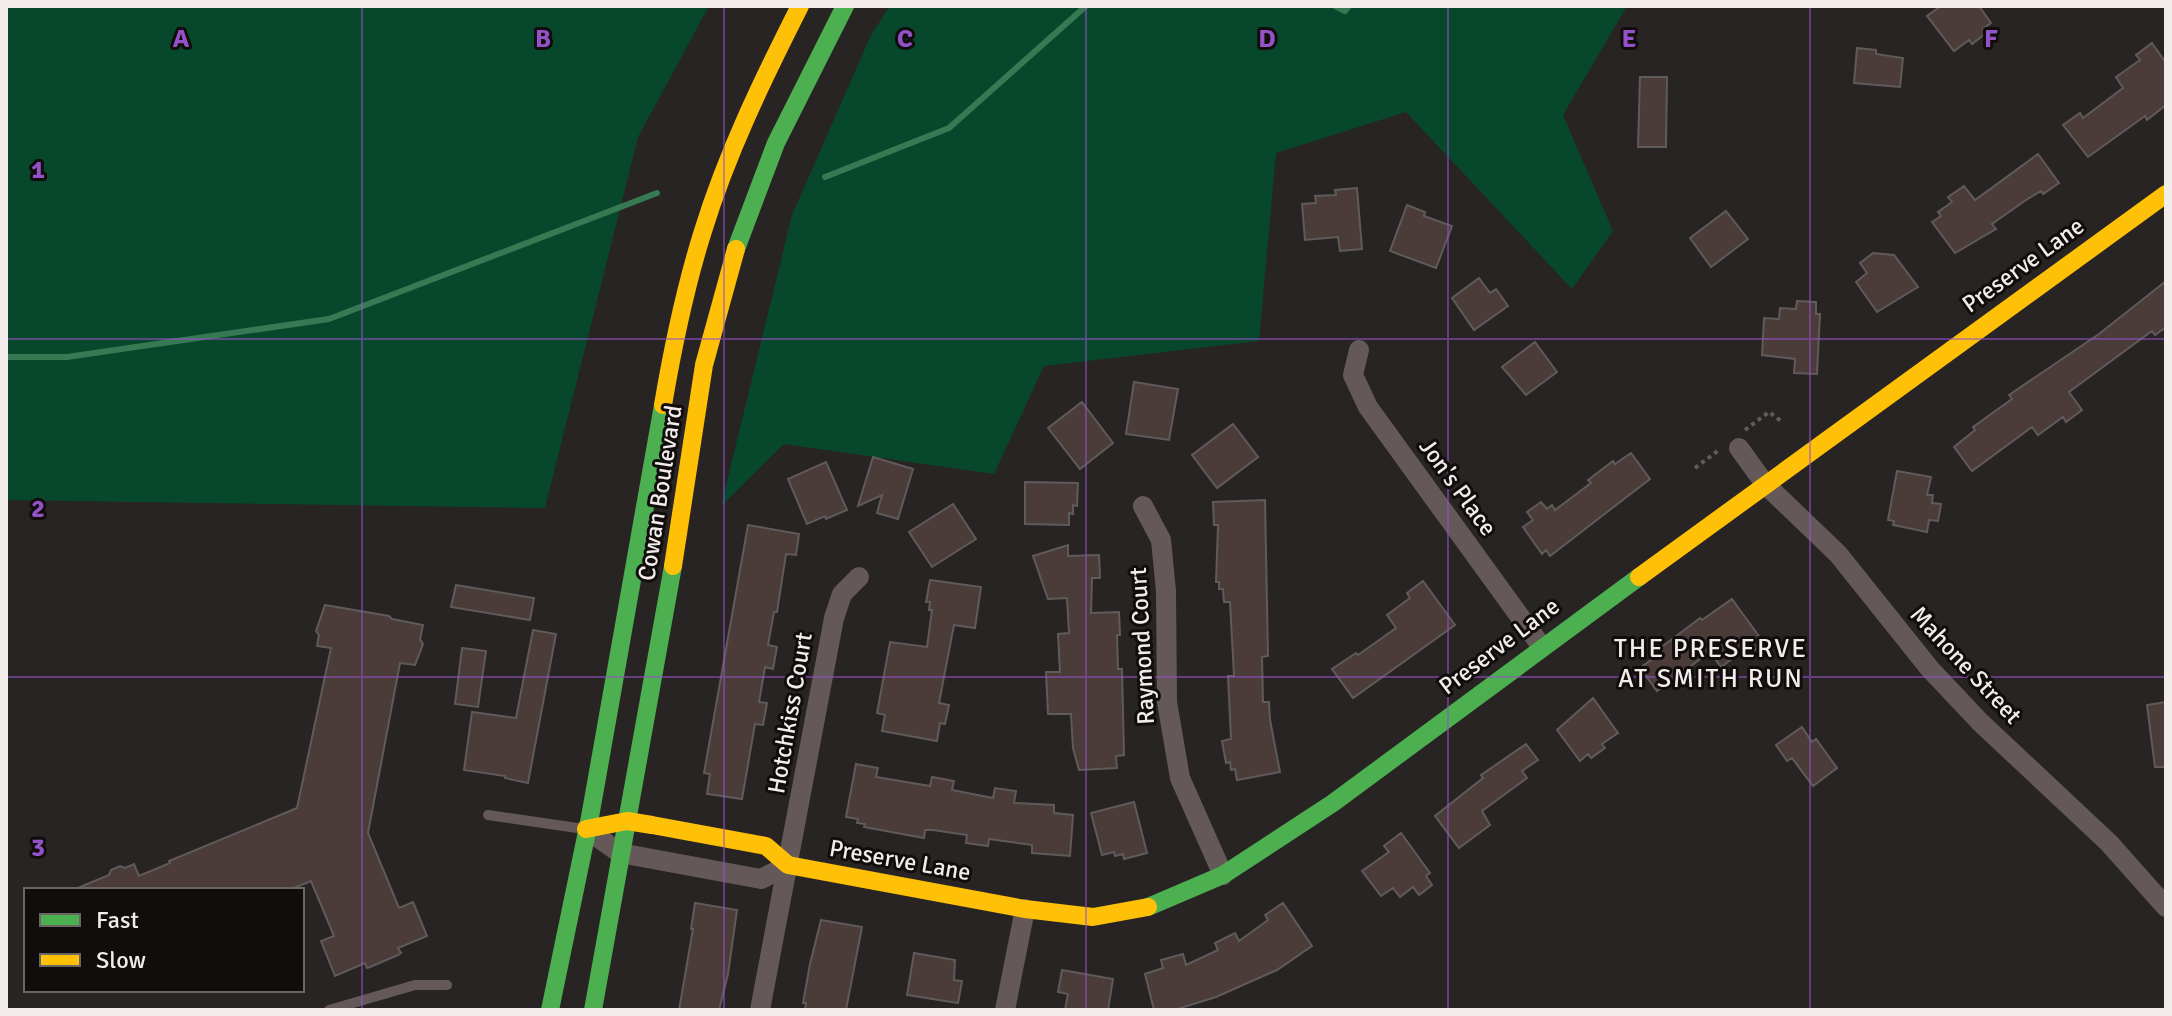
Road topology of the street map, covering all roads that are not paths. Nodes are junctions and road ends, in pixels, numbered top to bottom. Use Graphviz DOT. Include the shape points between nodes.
graph roads {
  1 [pos="800,6"];
  2 [pos="845,6"];
  3 [pos="2166,194"];
  4 [pos="1359,350"];
  5 [pos="1739,448"];
  6 [pos="1765,484"];
  7 [pos="1143,506"];
  8 [pos="859,577"];
  9 [pos="1542,647"];
  10 [pos="488,815"];
  11 [pos="627,821"];
  12 [pos="586,829"];
  13 [pos="620,853"];
  14 [pos="788,865"];
  15 [pos="1223,875"];
  16 [pos="2166,907"];
  17 [pos="1025,909"];
  18 [pos="447,985"];
  19 [pos="329,1010"];
  20 [pos="550,1010"];
  21 [pos="593,1010"];
  22 [pos="760,1010"];
  23 [pos="1005,1010"];
  1 -- 12 [label="main road, Cowan Boulevard" via="738,137 677,325"];
  2 -- 11 [label="main road, Cowan Boulevard" via="776,143 738,243 704,365"];
  3 -- 6 [label="main road, Preserve Lane"];
  4 -- 9 [label="street, Jon's Place" via="1353,375 1368,407"];
  5 -- 6 [label="street, Mahone Street"];
  6 -- 9 [label="main road, Preserve Lane"];
  6 -- 16 [label="street, Mahone Street" via="1838,554 1980,722 2109,843"];
  7 -- 15 [label="street, Raymond Court" via="1161,540 1167,702 1180,778"];
  8 -- 14 [label="street, Hotchkiss Court" via="842,594 834,618"];
  9 -- 15 [label="main road, Preserve Lane" via="1333,803"];
  10 -- 12 [label="lane"];
  11 -- 12 [label="main road, Preserve Lane"];
  11 -- 13 [label="main road, Cowan Boulevard"];
  11 -- 14 [label="main road, Preserve Lane" via="766,846"];
  12 -- 13 [label="street, Preserve Lane"];
  12 -- 20 [label="main road, Cowan Boulevard"];
  13 -- 14 [label="street, Preserve Lane" via="761,879"];
  13 -- 21 [label="main road, Cowan Boulevard"];
  14 -- 17 [label="main road, Preserve Lane"];
  14 -- 22 [label="street, Hotchkiss Court"];
  15 -- 17 [label="main road, Preserve Lane" via="1156,905 1093,917"];
  17 -- 23 [label="street"];
  18 -- 19 [label="lane" via="415,985"];
}
